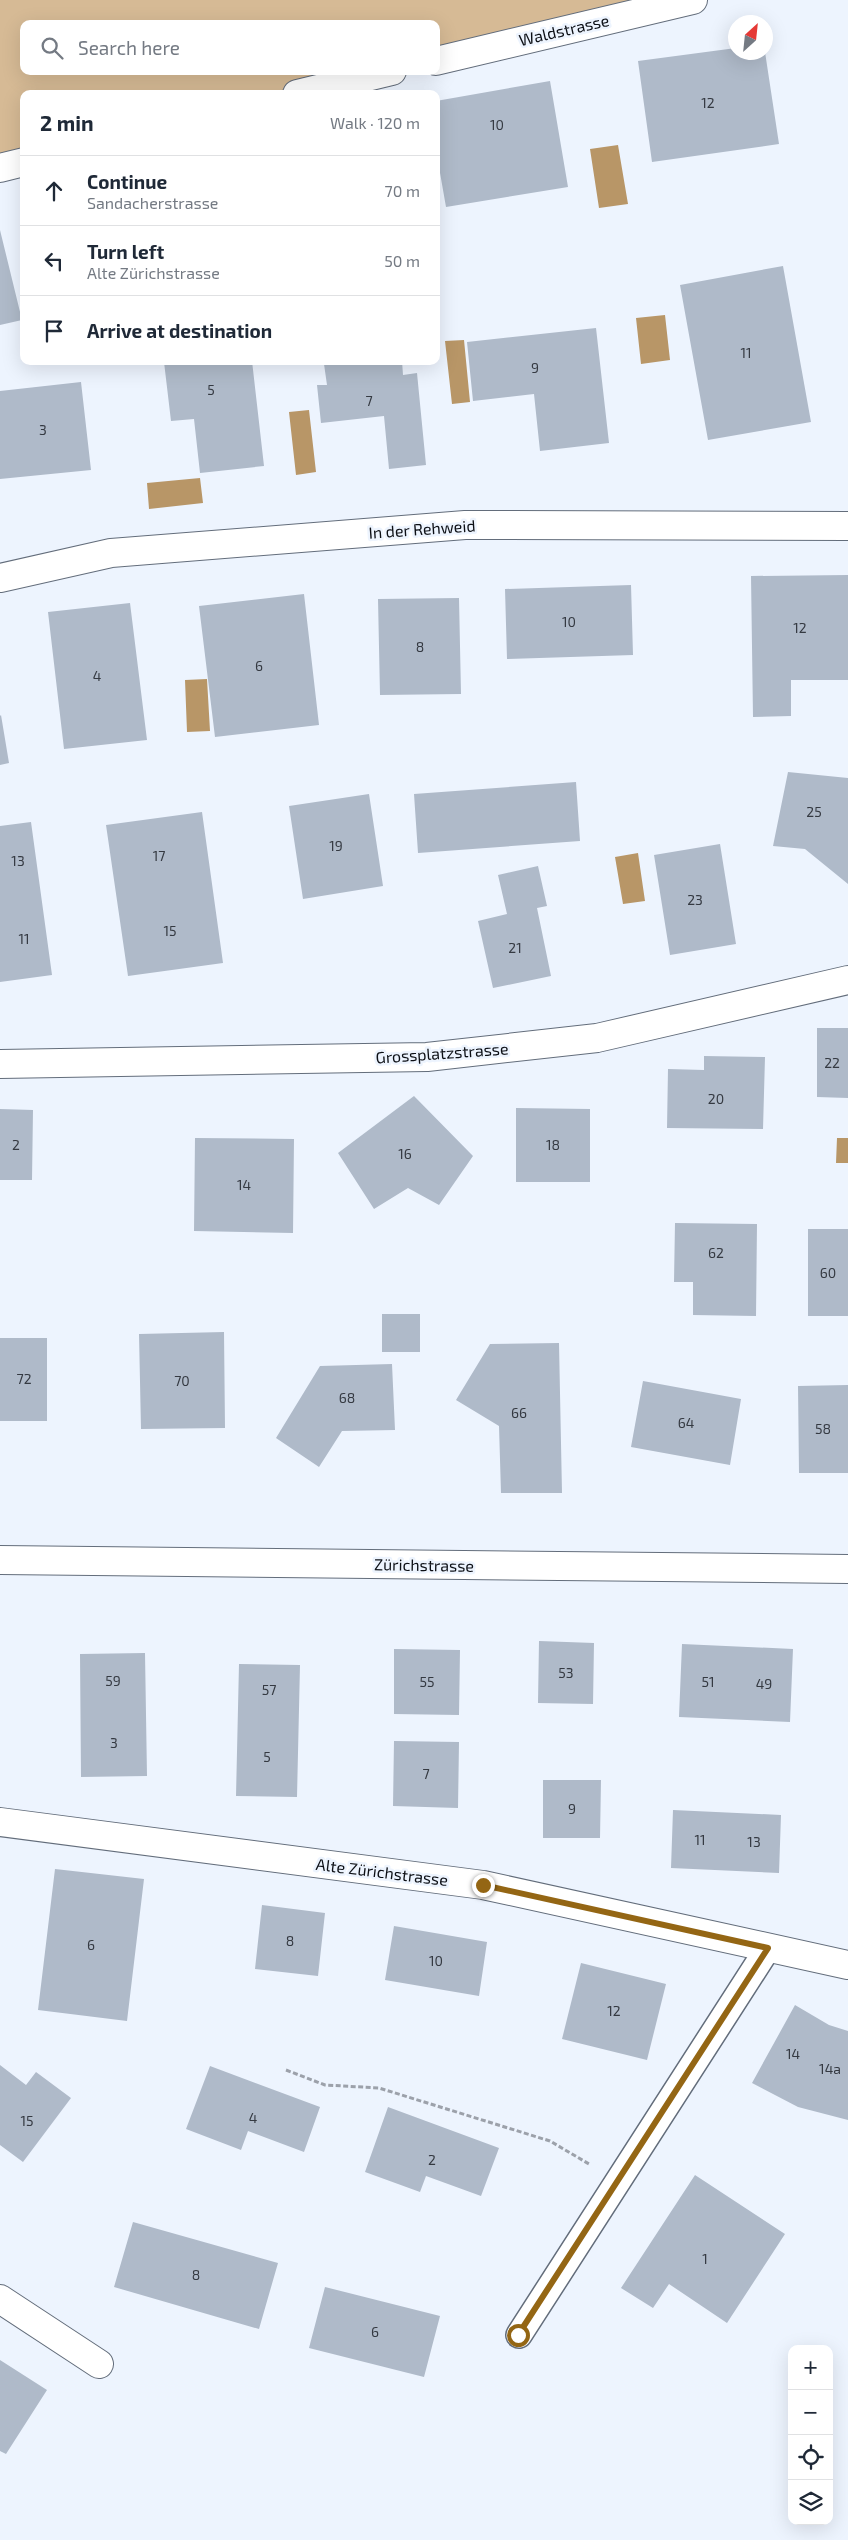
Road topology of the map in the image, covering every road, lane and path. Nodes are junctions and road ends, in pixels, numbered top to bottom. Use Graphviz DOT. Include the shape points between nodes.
graph roads {
  1 [pos="692,0"];
  2 [pos="440,60"];
  3 [pos="375,75"];
  4 [pos="314,90"];
  5 [pos="20,163"];
  6 [pos="0,168"];
  7 [pos="848,526"];
  8 [pos="0,578"];
  9 [pos="848,980"];
  10 [pos="0,1064"];
  11 [pos="0,1560"];
  12 [pos="848,1569"];
  13 [pos="0,1822"];
  14 [pos="768,1948"];
  15 [pos="848,1966"];
  16 [pos="286,2070"];
  17 [pos="618,2180"];
  18 [pos="0,2299"];
  19 [pos="518,2335"];
  20 [pos="99,2364"];
  1 -- 2 [label="street, Waldstrasse"];
  3 -- 4 [label="street"];
  5 -- 6 [label="street"];
  7 -- 8 [label="street, In der Rehweid" via="464,525 111,553"];
  9 -- 10 [label="street, Grossplatzstrasse" via="597,1038 427,1057"];
  11 -- 12 [label="street, Zürichstrasse"];
  13 -- 14 [label="street, Alte Zürichstrasse" via="483,1885"];
  14 -- 15 [label="street, Alte Zürichstrasse"];
  14 -- 17 [label="lane"];
  16 -- 17 [label="path" via="325,2085 379,2088 550,2141"];
  17 -- 19 [label="lane"];
  18 -- 20 [label="street"];
}
